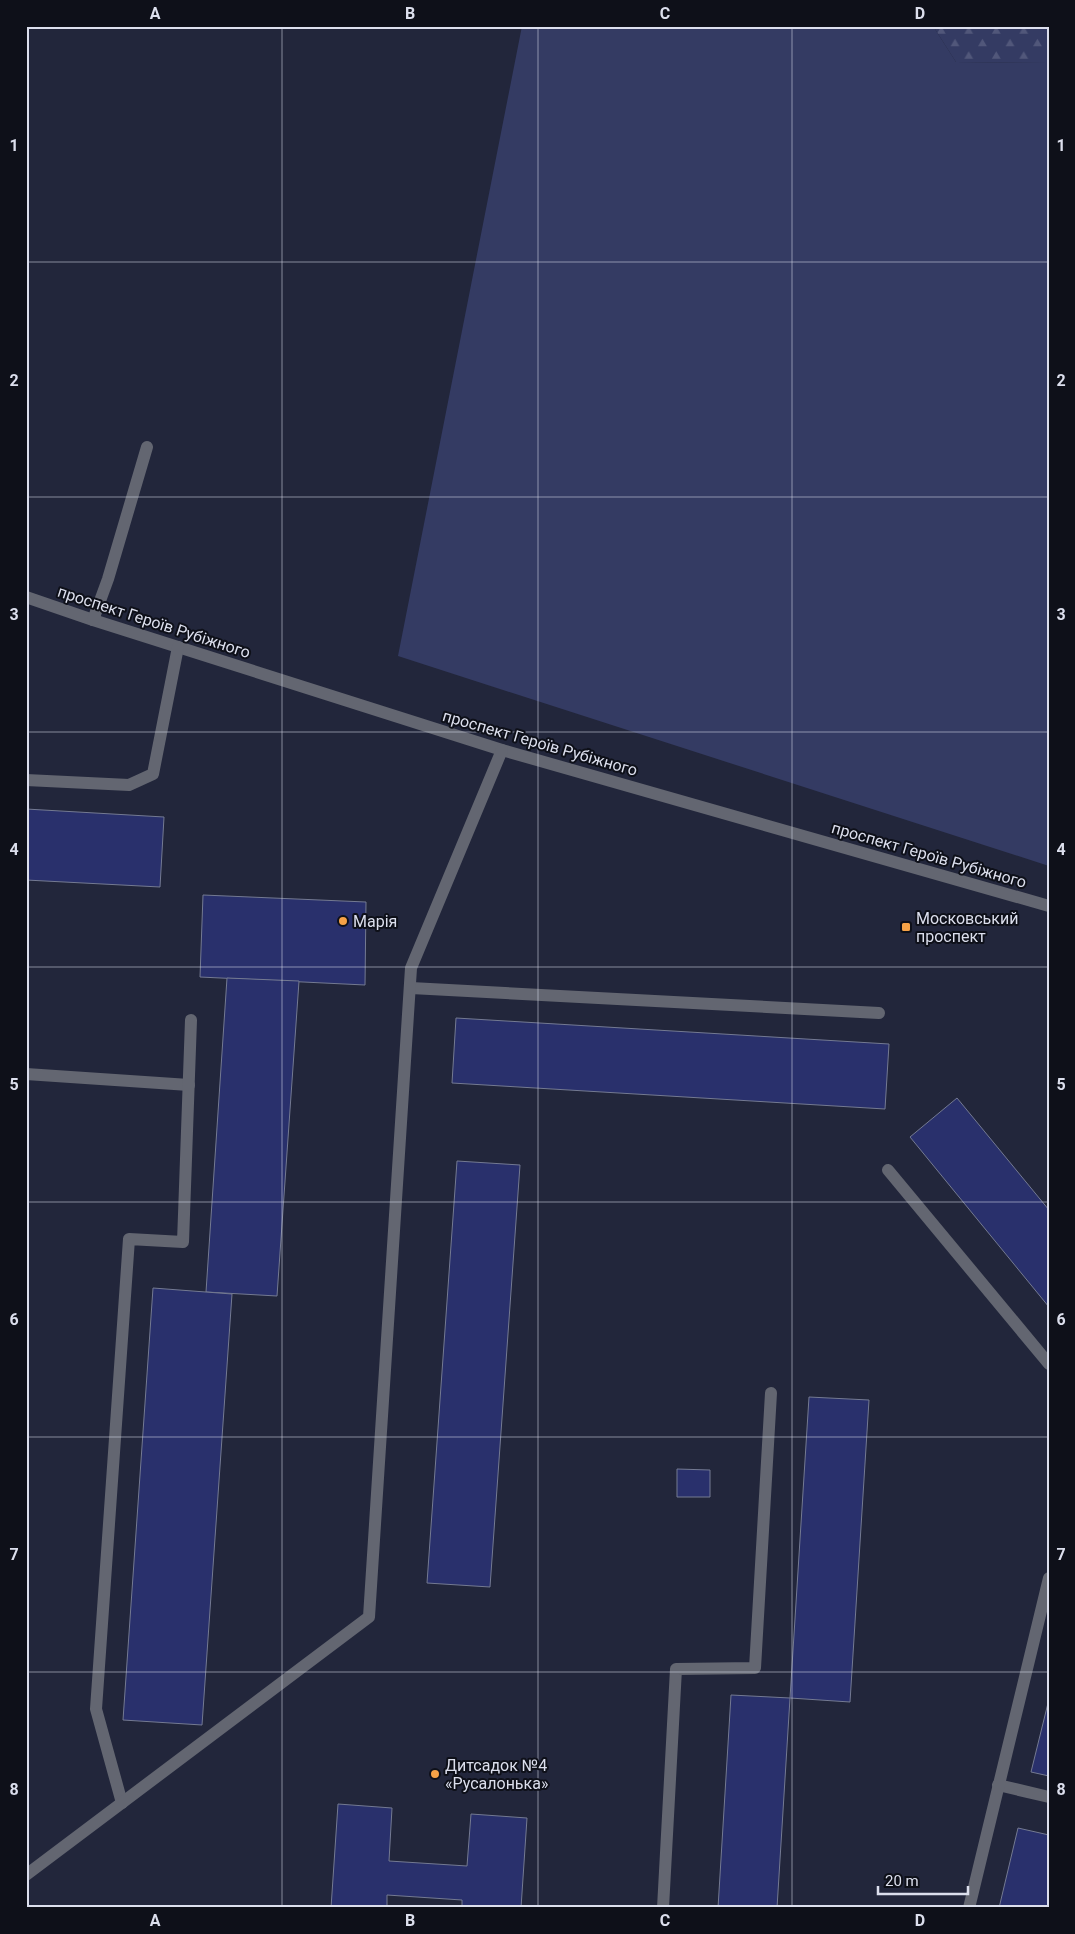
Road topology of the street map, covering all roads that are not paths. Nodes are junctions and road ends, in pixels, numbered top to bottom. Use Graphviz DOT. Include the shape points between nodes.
graph roads {
  1 [pos="147,448"];
  2 [pos="26,597"];
  3 [pos="93,620"];
  4 [pos="178,647"];
  5 [pos="502,750"];
  6 [pos="26,780"];
  7 [pos="1049,906"];
  8 [pos="411,988"];
  9 [pos="878,1012"];
  10 [pos="191,1020"];
  11 [pos="26,1074"];
  12 [pos="188,1085"];
  13 [pos="888,1170"];
  14 [pos="1049,1364"];
  15 [pos="771,1393"];
  16 [pos="1049,1578"];
  17 [pos="998,1785"];
  18 [pos="1049,1797"];
  19 [pos="122,1804"];
  20 [pos="26,1876"];
  21 [pos="663,1908"];
  22 [pos="969,1908"];
  1 -- 3 [label="street"];
  2 -- 3 [label="street, проспект Героїв Рубіжного"];
  3 -- 4 [label="street, проспект Героїв Рубіжного"];
  4 -- 5 [label="street, проспект Героїв Рубіжного"];
  4 -- 6 [label="street" via="153,774 129,785"];
  5 -- 7 [label="street, проспект Героїв Рубіжного"];
  5 -- 8 [label="street" via="411,968"];
  8 -- 9 [label="street"];
  8 -- 19 [label="street" via="369,1617"];
  10 -- 12 [label="street"];
  11 -- 12 [label="street"];
  12 -- 19 [label="street" via="183,1242 129,1239 96,1709"];
  13 -- 14 [label="street"];
  15 -- 21 [label="street" via="755,1668 676,1669"];
  16 -- 17 [label="street"];
  17 -- 18 [label="street"];
  17 -- 22 [label="street"];
  19 -- 20 [label="street"];
}
